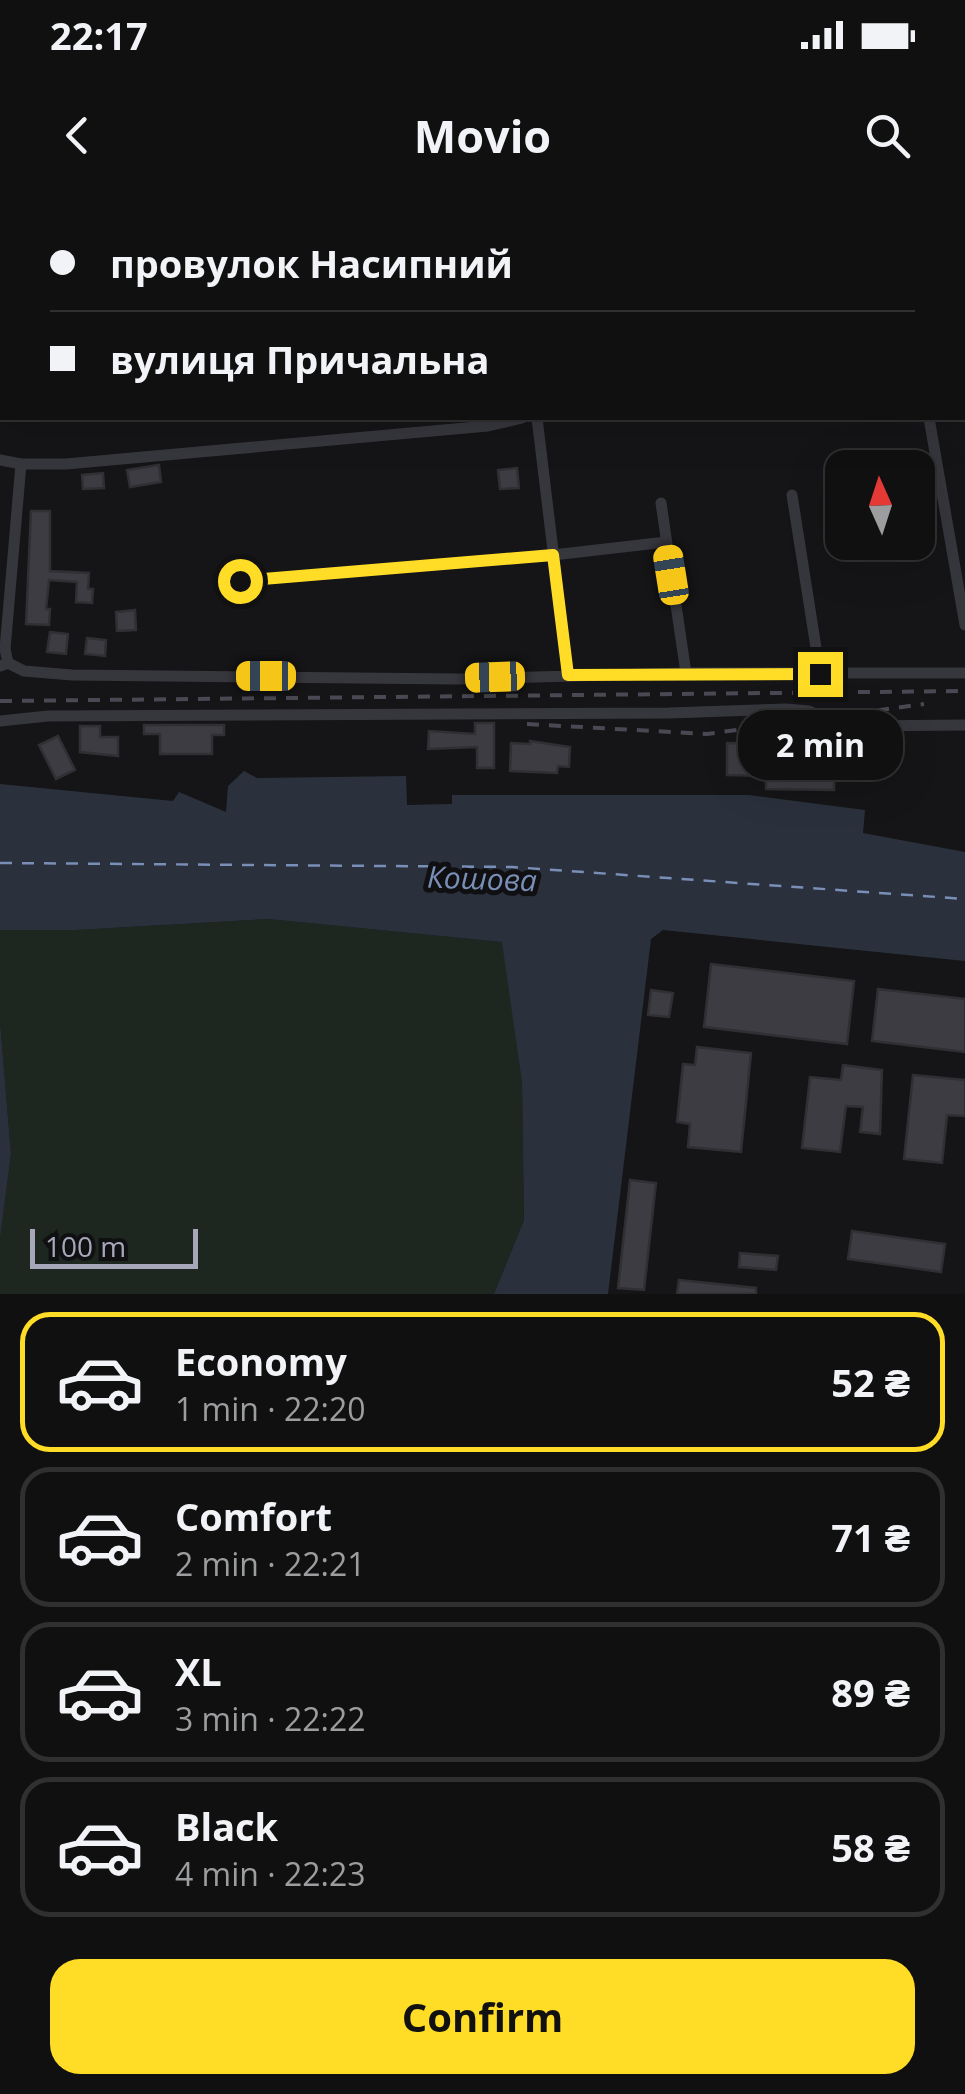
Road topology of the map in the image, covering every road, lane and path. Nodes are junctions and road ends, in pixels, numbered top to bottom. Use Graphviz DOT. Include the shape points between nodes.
graph roads {
  1 [pos="514,420"];
  2 [pos="537,420"];
  3 [pos="929,420"];
  4 [pos="0,460"];
  5 [pos="21,464"];
  6 [pos="792,495"];
  7 [pos="660,502"];
  8 [pos="666,542"];
  9 [pos="553,555"];
  10 [pos="240,581"];
  11 [pos="965,625"];
  12 [pos="4,664"];
  13 [pos="686,673"];
  14 [pos="965,673"];
  15 [pos="820,674"];
  16 [pos="568,675"];
  17 [pos="0,721"];
  18 [pos="965,725"];
  1 -- 5 [label="street"];
  2 -- 9 [label="street"];
  3 -- 11 [label="street"];
  4 -- 5 [label="street"];
  5 -- 12 [label="street"];
  6 -- 15 [label="street"];
  7 -- 8 [label="street"];
  8 -- 9 [label="street"];
  8 -- 13 [label="street"];
  9 -- 10 [label="street"];
  9 -- 16 [label="street"];
  12 -- 16 [label="street" via="72,675"];
  13 -- 15 [label="street"];
  13 -- 16 [label="street"];
  14 -- 15 [label="street"];
  17 -- 18 [label="street" via="786,709 860,726"];
}
